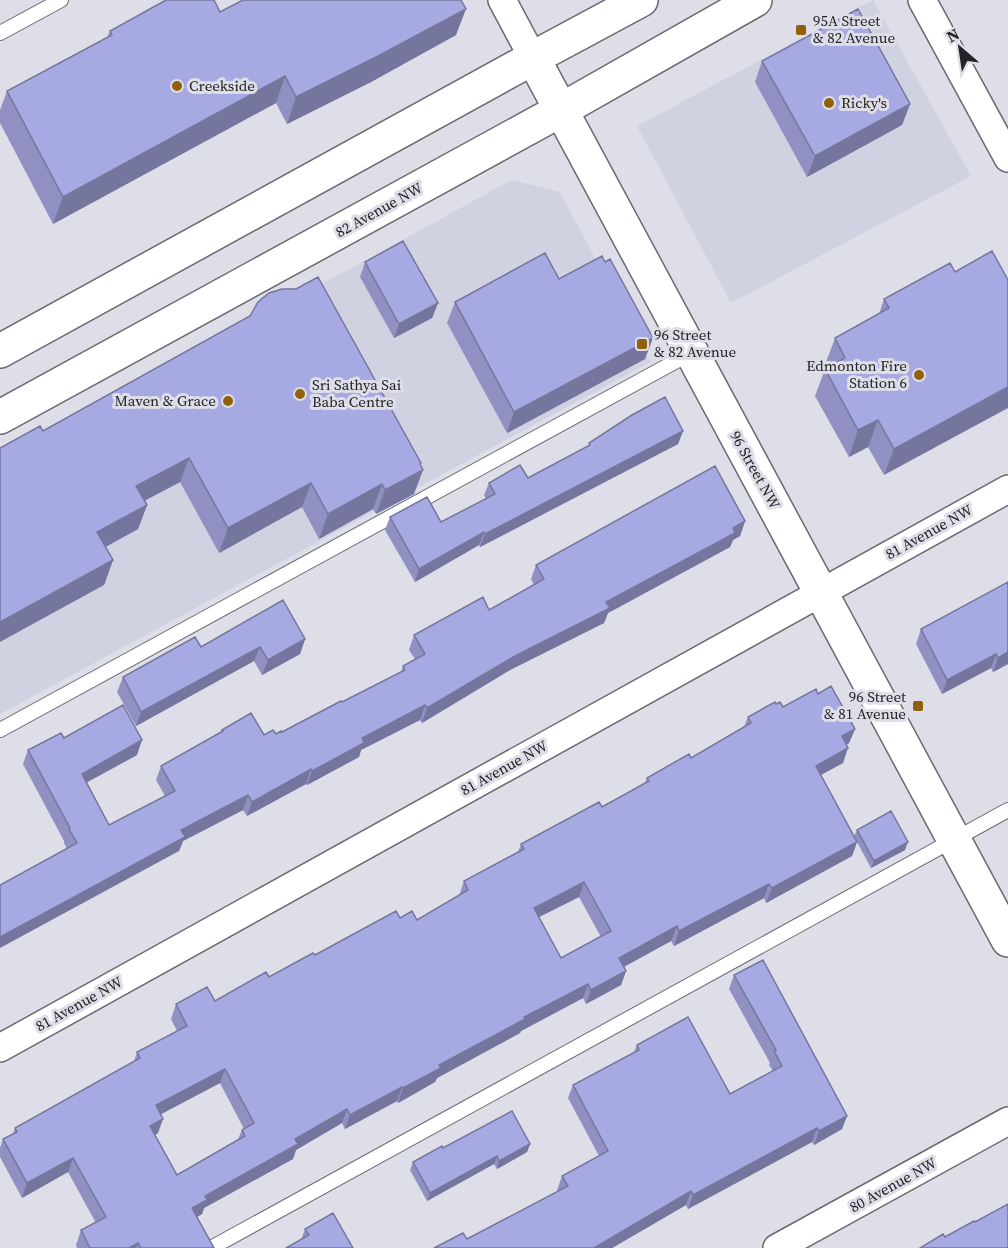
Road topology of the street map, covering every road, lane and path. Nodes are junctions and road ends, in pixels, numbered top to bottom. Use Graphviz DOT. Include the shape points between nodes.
graph roads {
  1 [pos="61,0"];
  2 [pos="502,0"];
  3 [pos="641,0"];
  4 [pos="755,0"];
  5 [pos="922,0"];
  6 [pos="0,33"];
  7 [pos="533,58"];
  8 [pos="561,111"];
  9 [pos="1008,158"];
  10 [pos="0,351"];
  11 [pos="691,353"];
  12 [pos="0,417"];
  13 [pos="1008,489"];
  14 [pos="821,591"];
  15 [pos="0,730"];
  16 [pos="1008,810"];
  17 [pos="953,840"];
  18 [pos="1008,940"];
  19 [pos="0,1048"];
  20 [pos="1008,1121"];
  21 [pos="211,1248"];
  22 [pos="777,1248"];
  1 -- 6 [label="lane"];
  2 -- 7 [label="street, 96 Street NW"];
  3 -- 7 [label="main road"];
  4 -- 8 [label="main road, 82 Avenue NW"];
  5 -- 9 [label="street"];
  7 -- 8 [label="main road, 96 Street NW"];
  7 -- 10 [label="main road"];
  8 -- 11 [label="main road, 96 Street NW"];
  8 -- 12 [label="main road, 82 Avenue NW"];
  11 -- 14 [label="main road, 96 Street NW"];
  11 -- 15 [label="lane"];
  13 -- 14 [label="street, 81 Avenue NW"];
  14 -- 17 [label="main road, 96 Street NW"];
  14 -- 19 [label="street, 81 Avenue NW"];
  16 -- 17 [label="lane"];
  17 -- 18 [label="main road, 96 Street NW"];
  17 -- 21 [label="lane"];
  20 -- 22 [label="street, 80 Avenue NW"];
}
